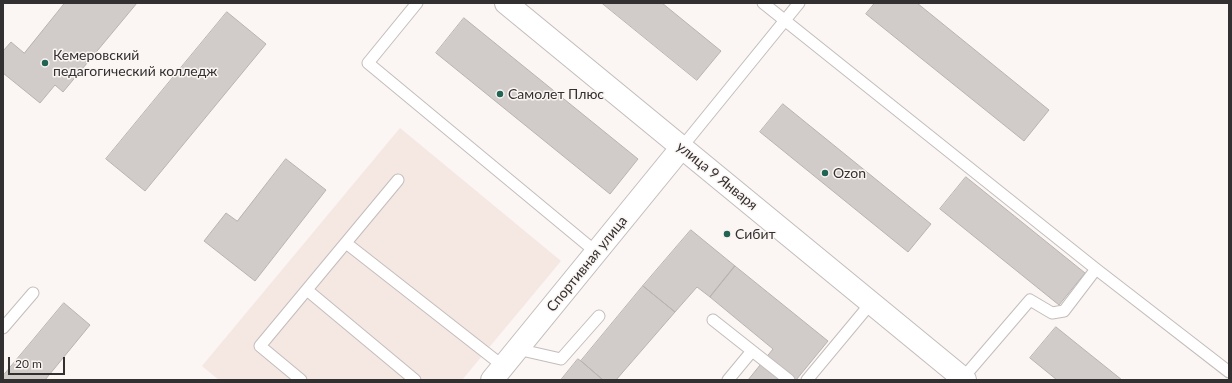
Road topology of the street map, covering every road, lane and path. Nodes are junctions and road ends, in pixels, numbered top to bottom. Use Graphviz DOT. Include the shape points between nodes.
graph roads {
  1 [pos="417,3"];
  2 [pos="506,3"];
  3 [pos="763,3"];
  4 [pos="799,3"];
  5 [pos="785,21"];
  6 [pos="682,147"];
  7 [pos="398,180"];
  8 [pos="346,243"];
  9 [pos="596,252"];
  10 [pos="1096,269"];
  11 [pos="307,290"];
  12 [pos="33,292"];
  13 [pos="870,303"];
  14 [pos="599,316"];
  15 [pos="713,320"];
  16 [pos="3,328"];
  17 [pos="517,349"];
  18 [pos="752,351"];
  19 [pos="1229,372"];
  20 [pos="497,373"];
  21 [pos="964,379"];
  22 [pos="301,380"];
  23 [pos="415,380"];
  24 [pos="728,380"];
  25 [pos="789,380"];
  26 [pos="807,380"];
  1 -- 9 [label="lane" via="368,63"];
  2 -- 6 [label="street, улица 9 Января"];
  3 -- 5 [label="lane"];
  4 -- 5 [label="lane"];
  5 -- 6 [label="lane"];
  5 -- 10 [label="lane"];
  6 -- 9 [label="street, Спортивная улица"];
  6 -- 13 [label="street, улица 9 Января"];
  7 -- 8 [label="lane"];
  8 -- 11 [label="lane"];
  8 -- 20 [label="lane"];
  9 -- 17 [label="street, Спортивная улица"];
  10 -- 19 [label="lane"];
  10 -- 21 [label="lane" via="1064,311 1052,313 1030,300"];
  11 -- 22 [label="lane" via="260,346"];
  11 -- 23 [label="lane"];
  12 -- 16 [label="lane"];
  13 -- 21 [label="street, улица 9 Января"];
  13 -- 26 [label="lane"];
  14 -- 17 [label="lane" via="561,359"];
  15 -- 18 [label="lane"];
  17 -- 20 [label="street, Спортивная улица"];
  18 -- 24 [label="lane"];
  18 -- 25 [label="lane"];
}
